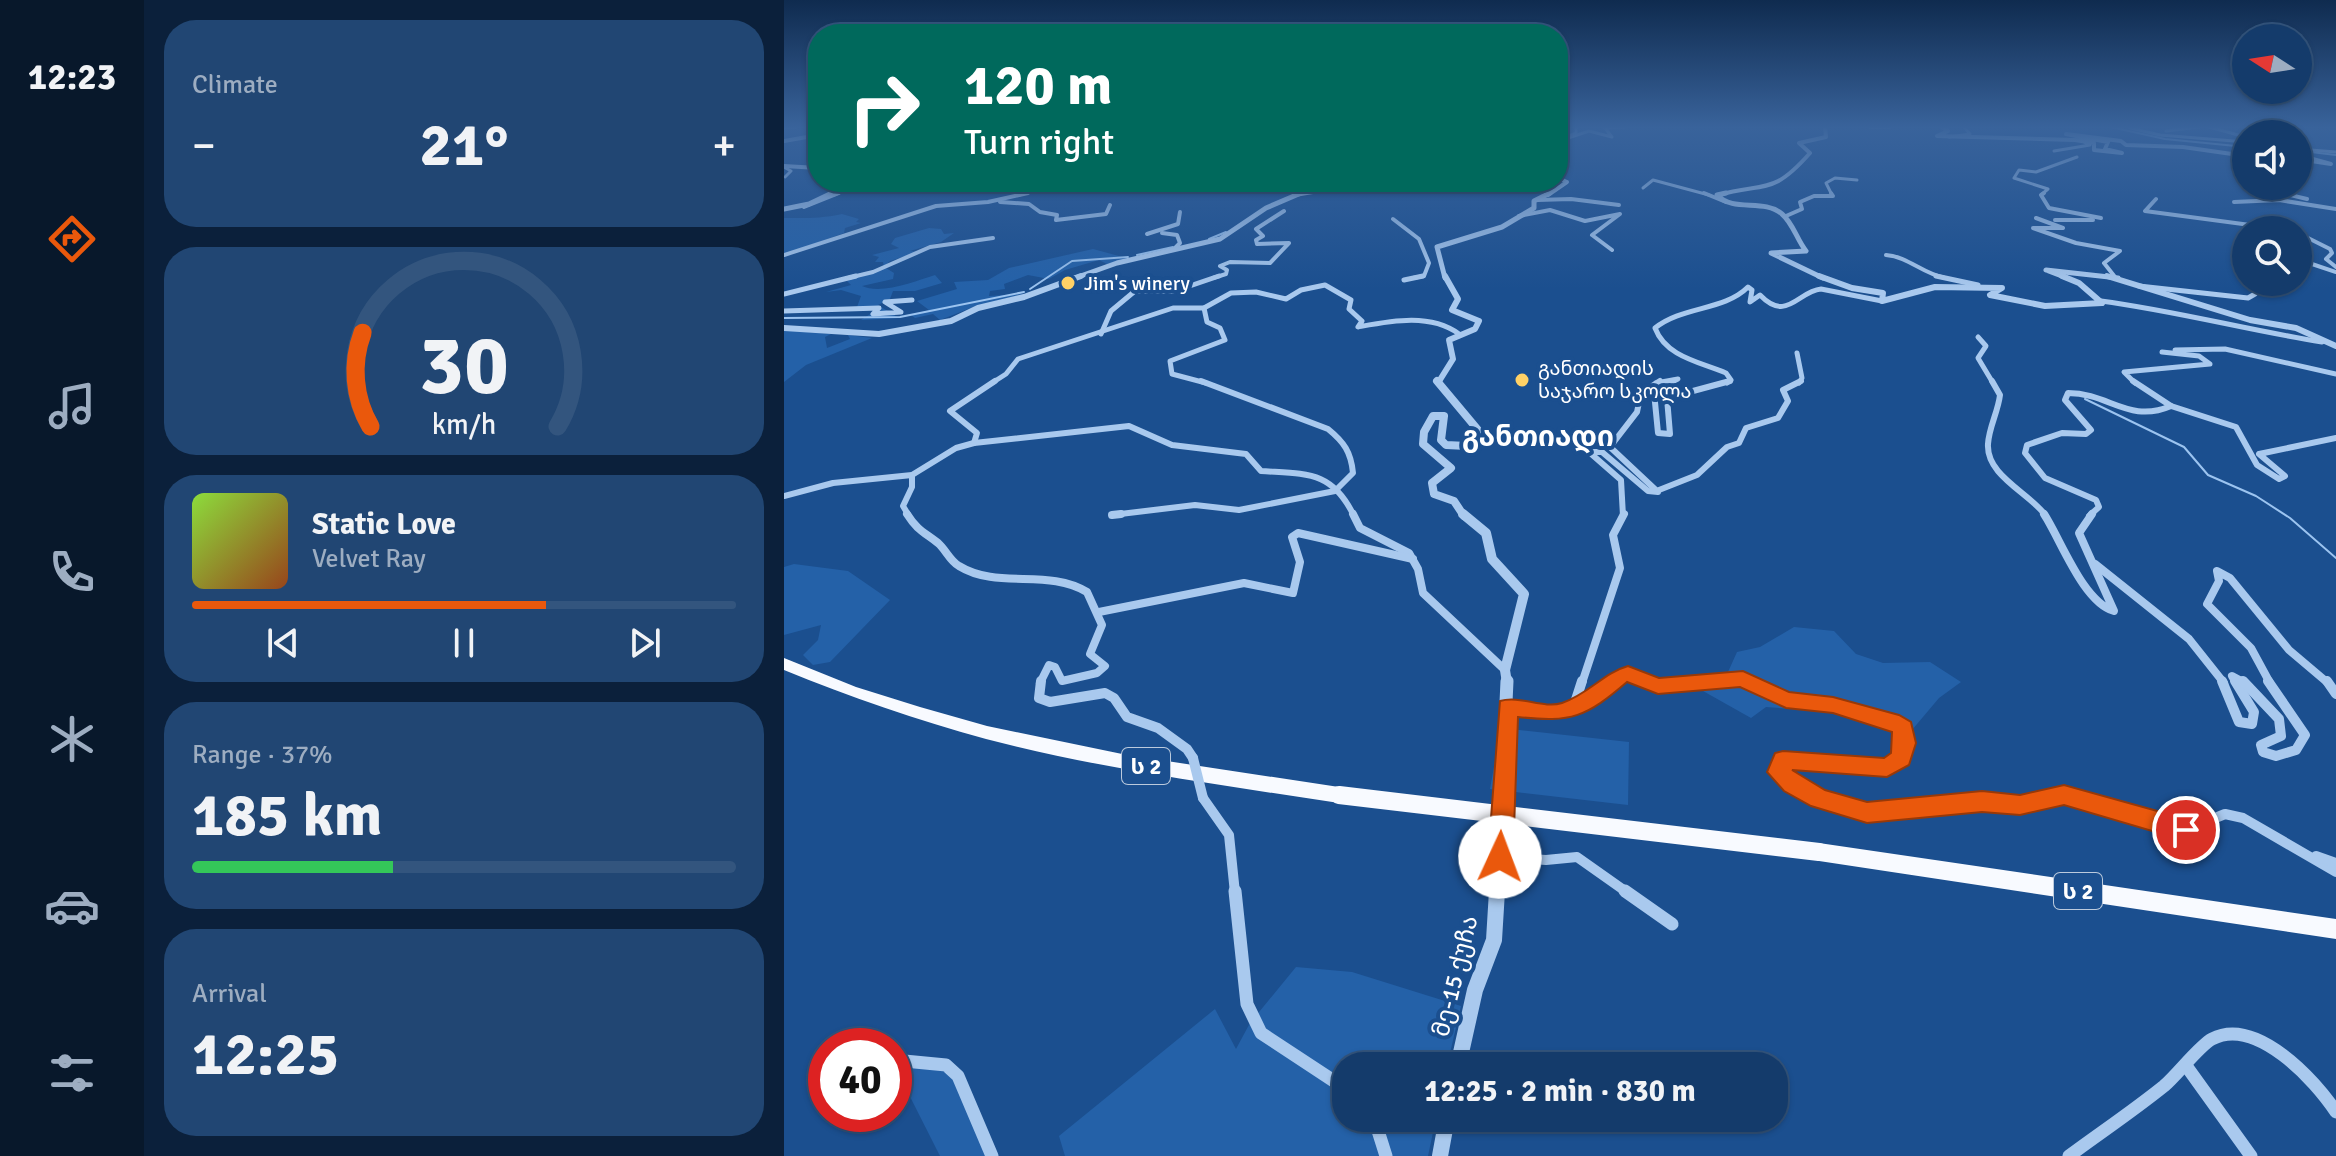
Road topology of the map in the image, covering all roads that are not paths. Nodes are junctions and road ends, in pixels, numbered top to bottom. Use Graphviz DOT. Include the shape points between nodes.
graph roads {
  1 [pos="1652,181"];
  2 [pos="1663,181"];
  3 [pos="1774,181"];
  4 [pos="1830,181"];
  5 [pos="2023,181"];
  6 [pos="1643,188"];
  7 [pos="833,192"];
  8 [pos="836,192"];
  9 [pos="1030,192"];
  10 [pos="1306,192"];
  11 [pos="1553,192"];
  12 [pos="1297,193"];
  13 [pos="2156,199"];
  14 [pos="1537,200"];
  15 [pos="2301,200"];
  16 [pos="995,201"];
  17 [pos="1726,202"];
  18 [pos="2234,202"];
  19 [pos="2314,204"];
  20 [pos="1110,205"];
  21 [pos="1272,205"];
  22 [pos="1619,205"];
  23 [pos="2336,209"];
  24 [pos="784,210"];
  25 [pos="1180,212"];
  26 [pos="1519,216"];
  27 [pos="1786,216"];
  28 [pos="1393,219"];
  29 [pos="2232,223"];
  30 [pos="993,238"];
  31 [pos="2312,240"];
  32 [pos="1175,248"];
  33 [pos="1612,250"];
  34 [pos="1439,252"];
  35 [pos="784,255"];
  36 [pos="1886,255"];
  37 [pos="1429,263"];
  38 [pos="2312,264"];
  39 [pos="2336,270"];
  40 [pos="2115,277"];
  41 [pos="1404,280"];
  42 [pos="1978,285"];
  43 [pos="2135,286"];
  44 [pos="784,294"];
  45 [pos="2252,296"];
  46 [pos="912,300"];
  47 [pos="1882,301"];
  48 [pos="2101,301"];
  49 [pos="1204,308"];
  50 [pos="784,311"];
  51 [pos="784,328"];
  52 [pos="1101,334"];
  53 [pos="1459,334"];
  54 [pos="1978,337"];
  55 [pos="2335,345"];
  56 [pos="1797,353"];
  57 [pos="2335,376"];
  58 [pos="2171,406"];
  59 [pos="2336,438"];
  60 [pos="974,443"];
  61 [pos="912,475"];
  62 [pos="1659,490"];
  63 [pos="1335,491"];
  64 [pos="784,496"];
  65 [pos="1112,515"];
  66 [pos="1413,559"];
  67 [pos="2095,564"];
  68 [pos="1099,612"];
  69 [pos="784,664"];
  70 [pos="1505,670"];
  71 [pos="2336,694"];
  72 [pos="1507,707"];
  73 [pos="1573,709"];
  74 [pos="2297,849"];
  75 [pos="1500,857"];
  76 [pos="2336,863"];
  77 [pos="2336,872"];
  78 [pos="1672,924"];
  79 [pos="2336,929"];
  80 [pos="1461,1052"];
  81 [pos="912,1062"];
  82 [pos="2187,1067"];
  83 [pos="1332,1080"];
  84 [pos="2336,1112"];
  85 [pos="1378,1132"];
  86 [pos="1444,1132"];
  87 [pos="992,1156"];
  88 [pos="1386,1156"];
  89 [pos="1440,1156"];
  90 [pos="2069,1156"];
  91 [pos="2251,1156"];
  1 -- 6 [label="street"];
  2 -- 17 [label="street"];
  3 -- 17 [label="street" via="1759,189 1717,195"];
  4 -- 27 [label="street" via="1826,183 1833,196 1809,197 1800,202 1802,209"];
  5 -- 40 [label="street" via="2048,189 2041,195 2049,208 2101,218 2065,222 2036,217 2063,228 2033,227 2120,251 2104,263"];
  7 -- 24 [label="street" via="818,202"];
  8 -- 24 [label="street" via="823,202"];
  9 -- 16 [label="street"];
  10 -- 12 [label="street"];
  11 -- 14 [label="street"];
  12 -- 21 [label="street"];
  13 -- 29 [label="street" via="2145,211"];
  14 -- 22 [label="street"];
  14 -- 26 [label="street"];
  15 -- 19 [label="street"];
  16 -- 20 [label="street" via="1030,205 1057,215 1056,220 1106,214"];
  16 -- 35 [label="street" via="902,215"];
  17 -- 27 [label="street" via="1767,207"];
  18 -- 19 [label="street"];
  19 -- 23 [label="street"];
  21 -- 32 [label="street" via="1220,239"];
  21 -- 52 [label="street" via="1284,211 1256,229 1263,236 1254,243 1289,245 1270,263 1230,262 1220,266 1226,274 1199,285 1163,293 1135,291 1111,311"];
  25 -- 32 [label="street" via="1178,224 1147,234 1177,235 1180,243"];
  26 -- 33 [label="street" via="1550,210 1585,221 1620,214 1592,235"];
  26 -- 34 [label="street" via="1462,242 1438,246"];
  27 -- 47 [label="street" via="1806,251 1772,254 1821,280 1861,293 1883,293"];
  28 -- 37 [label="street" via="1419,239"];
  30 -- 44 [label="street" via="930,247 873,272"];
  31 -- 39 [label="street" via="2330,249 2326,259"];
  32 -- 51 [label="street" via="929,326 879,334"];
  34 -- 37 [label="street"];
  34 -- 53 [label="street, მე-15 ქუჩა" via="1445,278 1458,299 1452,310 1479,321 1475,329"];
  36 -- 42 [label="street" via="1900,256 1925,274"];
  37 -- 41 [label="street" via="1424,276"];
  38 -- 39 [label="street"];
  40 -- 43 [label="street"];
  40 -- 48 [label="street" via="2046,270 2079,283"];
  42 -- 47 [label="street" via="1935,287"];
  42 -- 48 [label="street" via="2002,288 1990,295 2008,301 2070,306"];
  43 -- 45 [label="street"];
  43 -- 55 [label="street" via="2296,328"];
  46 -- 50 [label="street" via="885,302 901,312 895,314 873,314 879,308"];
  47 -- 62 [label="street" via="1815,289 1782,307 1766,303 1760,295 1750,302 1748,287 1740,296 1684,308 1660,322 1655,332 1664,344 1731,380 1667,398 1670,434 1665,435 1655,430 1654,392 1678,379 1667,378 1641,393 1637,412 1610,447"];
  48 -- 55 [label="street" via="2176,311 2238,329"];
  49 -- 52 [label="street" via="1173,308"];
  49 -- 53 [label="street" via="1231,293 1286,299 1325,285 1351,300 1349,309 1362,321 1358,327 1418,322 1453,328"];
  49 -- 63 [label="street" via="1207,322 1217,325 1225,340 1170,361 1172,374 1317,420 1352,457 1353,473"];
  52 -- 60 [label="street" via="1018,359 1006,374 950,411 977,433"];
  53 -- 70 [label="street, მე-15 ქუჩა" via="1449,340 1453,359 1437,382 1478,430 1467,446 1446,445 1441,440 1444,416 1437,415 1422,438 1427,450 1451,468 1432,483 1432,491 1454,501 1483,530 1492,559 1524,594"];
  54 -- 67 [label="street" via="1986,346 1978,358 2000,395 1988,447 1993,463 2041,509 2103,610 2114,611"];
  56 -- 62 [label="street" via="1802,378 1783,390 1788,401 1783,413 1770,425 1746,428 1739,443 1727,447 1697,475"];
  57 -- 58 [label="street" via="2249,353 2203,347 2162,352 2199,356 2210,364 2205,366 2124,372 2142,390"];
  58 -- 59 [label="street" via="2236,427 2258,466 2279,479 2283,473 2259,454"];
  58 -- 67 [label="street" via="2143,417 2087,394 2068,393 2065,400 2091,430 2027,445 2025,453 2045,478 2096,500 2099,507 2079,533"];
  60 -- 61 [label="street"];
  60 -- 63 [label="street" via="1134,427 1172,445 1246,454 1261,471 1322,477"];
  61 -- 64 [label="street" via="833,483"];
  61 -- 68 [label="street" via="903,506 918,533 938,540 959,566 991,576 1037,576 1077,585 1094,598"];
  62 -- 73 [label="street" via="1648,491 1602,452 1589,452 1621,480 1626,505 1613,535 1620,568"];
  63 -- 65 [label="street" via="1239,510 1195,505"];
  63 -- 66 [label="street" via="1347,501 1360,528 1401,546"];
  66 -- 68 [label="street" via="1296,533 1292,537 1300,562 1293,593 1244,583"];
  66 -- 70 [label="street" via="1423,593"];
  67 -- 71 [label="street" via="2189,639 2228,688 2239,722 2252,724 2254,712 2232,676 2279,719 2281,736 2261,745 2263,752 2276,756 2296,750 2305,735 2251,648 2207,604 2219,581 2217,571 2230,578 2289,650 2324,677"];
  68 -- 83 [label="street, bridge" via="1102,623 1090,654 1105,666 1062,681 1049,665 1039,698 1050,702 1105,693 1127,717 1158,728 1187,749 1203,798 1229,835 1247,1004 1261,1033"];
  69 -- 79 [label="highway, ს 2, bridge" via="955,725 1152,767 1339,795 1819,852"];
  70 -- 72 [label="street, მე-15 ქუჩა"];
  72 -- 73 [label="street" via="1560,713"];
  72 -- 75 [label="street, მე-15 ქუჩა"];
  73 -- 74 [label="street" via="1628,674 1658,686 1743,679 1786,700 1833,705 1903,728 1901,759 1887,767 1783,760 1779,772 1792,784 1842,806 1889,813 1982,801 2020,805 2064,795 2186,830 2225,814 2243,818"];
  74 -- 76 [label="street"];
  74 -- 77 [label="street"];
  75 -- 78 [label="street" via="1577,857"];
  75 -- 80 [label="street, მე-15 ქუჩა" via="1494,940 1475,990"];
  81 -- 87 [label="street" via="946,1065 958,1076"];
  82 -- 84 [label="street" via="2212,1038 2234,1033 2270,1045 2324,1091"];
  82 -- 90 [label="street"];
  82 -- 91 [label="street"];
  85 -- 88 [label="street"];
  86 -- 89 [label="street"];
}
